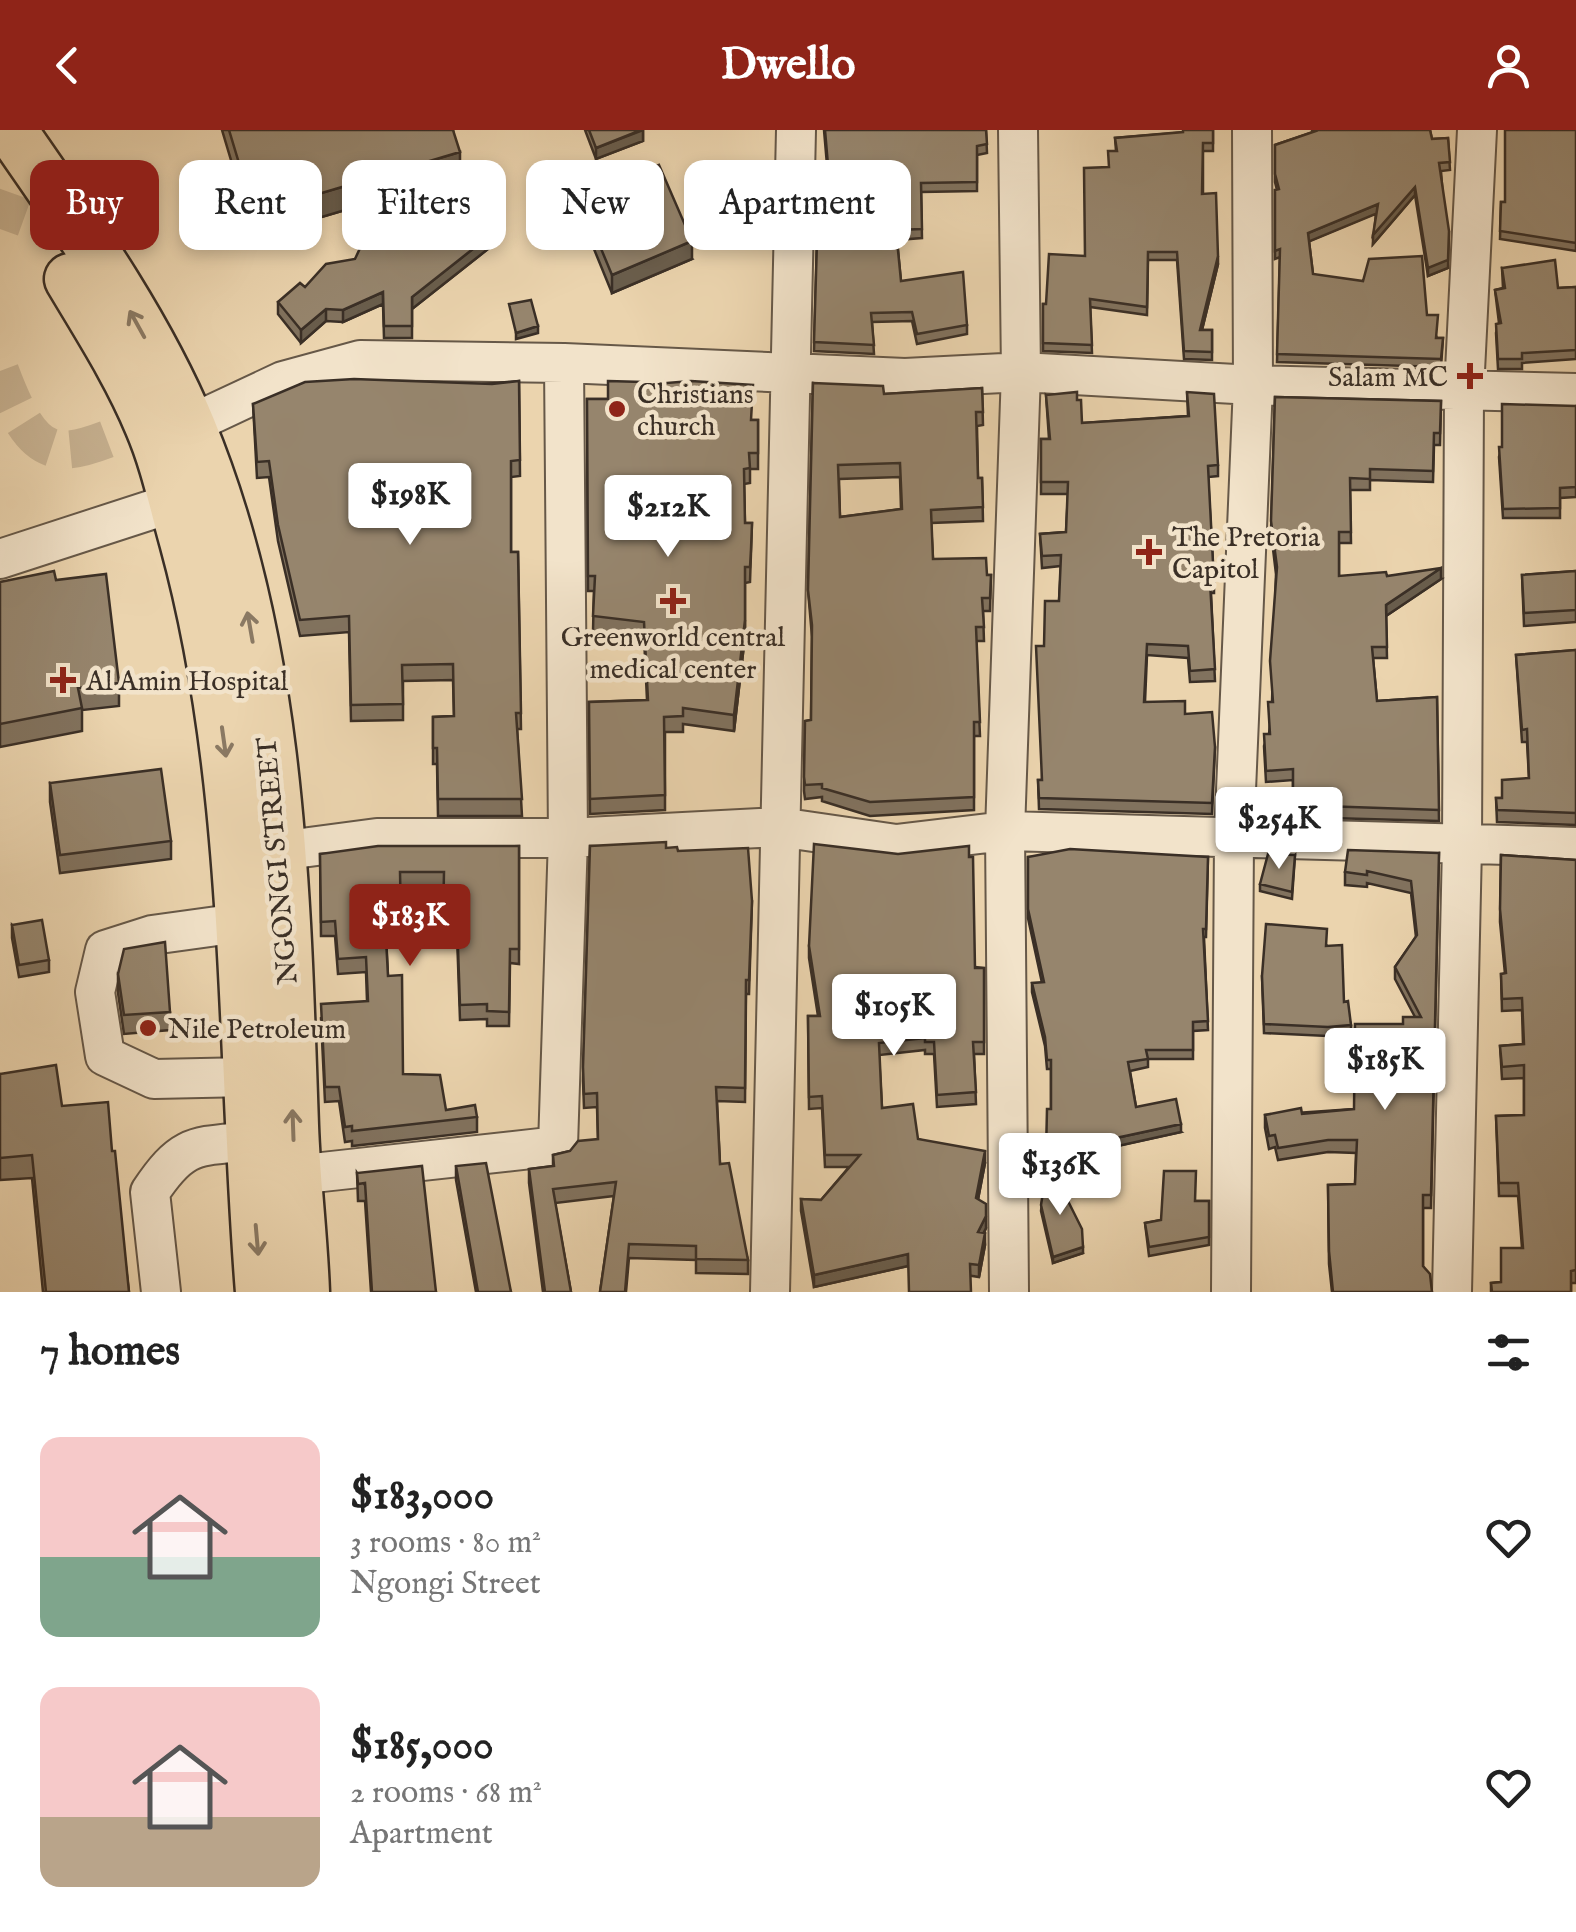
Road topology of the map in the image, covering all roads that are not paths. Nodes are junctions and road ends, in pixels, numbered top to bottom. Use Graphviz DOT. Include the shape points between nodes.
graph roads {
  1 [pos="11,130"];
  2 [pos="796,130"];
  3 [pos="1018,130"];
  4 [pos="1252,130"];
  5 [pos="1477,130"];
  6 [pos="0,170"];
  7 [pos="564,363"];
  8 [pos="791,371"];
  9 [pos="1021,372"];
  10 [pos="1253,385"];
  11 [pos="1464,391"];
  12 [pos="1576,393"];
  13 [pos="189,425"];
  14 [pos="194,496"];
  15 [pos="0,559"];
  16 [pos="779,827"];
  17 [pos="1004,830"];
  18 [pos="568,838"];
  19 [pos="1234,838"];
  20 [pos="1462,846"];
  21 [pos="1576,847"];
  22 [pos="258,851"];
  23 [pos="239,922"];
  24 [pos="248,1077"];
  25 [pos="253,1142"];
  26 [pos="274,1183"];
  27 [pos="161,1292"];
  28 [pos="262,1292"];
  29 [pos="304,1292"];
  30 [pos="770,1292"];
  31 [pos="1009,1292"];
  32 [pos="1231,1292"];
  33 [pos="1452,1292"];
  13 -- 1 [label="main road, NGONGI STREET, one-way" via="128,308"];
  2 -- 8 [label="street"];
  3 -- 9 [label="street"];
  4 -- 10 [label="street"];
  5 -- 11 [label="street"];
  6 -- 14 [label="main road, NGONGI STREET" via="99,326"];
  7 -- 8 [label="street"];
  7 -- 13 [label="street" via="360,360 283,381"];
  7 -- 18 [label="street"];
  8 -- 9 [label="street" via="905,378"];
  8 -- 16 [label="street"];
  9 -- 10 [label="street"];
  9 -- 17 [label="street"];
  10 -- 11 [label="street"];
  10 -- 19 [label="street"];
  11 -- 12 [label="street"];
  11 -- 20 [label="street"];
  13 -- 14 [label="main road, NGONGI STREET"];
  14 -- 15 [label="street"];
  14 -- 22 [label="main road, NGONGI STREET" via="244,592 258,678"];
  16 -- 17 [label="street" via="896,844"];
  16 -- 18 [label="street"];
  16 -- 30 [label="street"];
  17 -- 19 [label="street"];
  17 -- 31 [label="street"];
  18 -- 22 [label="street" via="376,838"];
  18 -- 26 [label="street" via="558,1146"];
  19 -- 20 [label="street"];
  19 -- 32 [label="street"];
  20 -- 21 [label="street"];
  20 -- 33 [label="street"];
  22 -- 23 [label="main road, NGONGI STREET"];
  26 -- 22 [label="main road, NGONGI STREET, one-way"];
  23 -- 24 [label="main road, NGONGI STREET"];
  23 -- 24 [label="street" via="152,935 105,950 94,992 105,1056 154,1079"];
  24 -- 25 [label="main road, NGONGI STREET"];
  25 -- 26 [label="main road, NGONGI STREET"];
  25 -- 27 [label="street" via="192,1148 170,1162 150,1192"];
  26 -- 28 [label="main road, NGONGI STREET, one-way"];
  26 -- 29 [label="main road, NGONGI STREET"];
}
